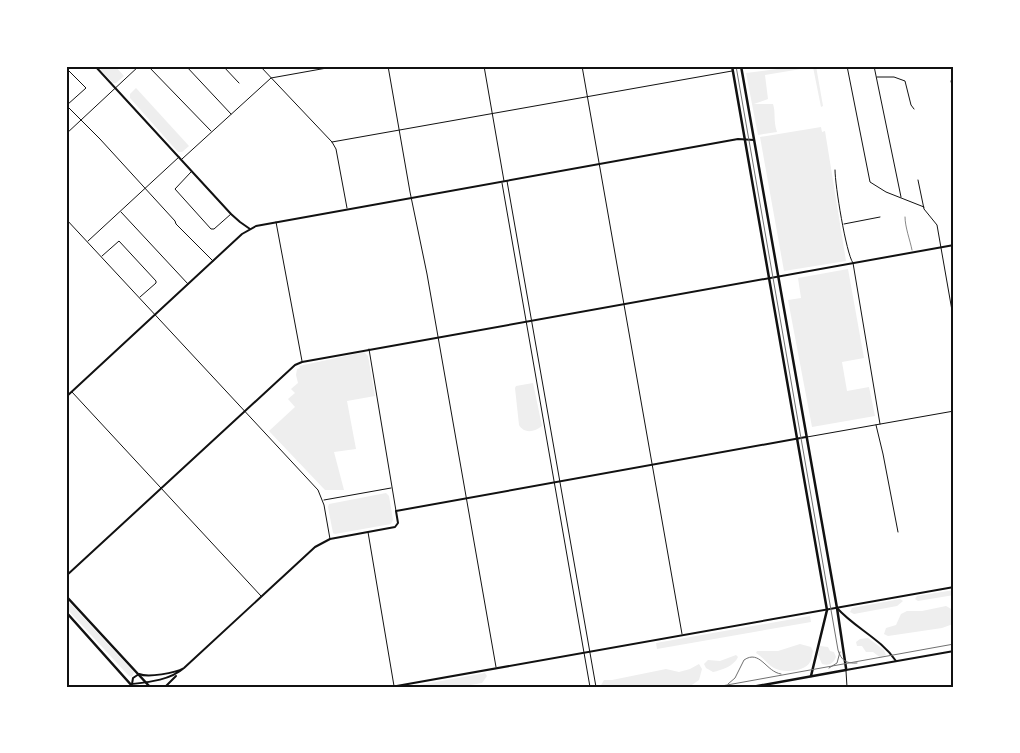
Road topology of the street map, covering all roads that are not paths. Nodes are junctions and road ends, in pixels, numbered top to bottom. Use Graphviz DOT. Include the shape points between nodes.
graph roads {
  1 [pos="95,66"];
  2 [pos="139,66"];
  3 [pos="148,66"];
  4 [pos="186,66"];
  5 [pos="223,66"];
  6 [pos="260,66"];
  7 [pos="338,66"];
  8 [pos="388,66"];
  9 [pos="484,66"];
  10 [pos="582,66"];
  11 [pos="732,66"];
  12 [pos="742,66"];
  13 [pos="847,66"];
  14 [pos="874,66"];
  15 [pos="66,68"];
  16 [pos="733,70"];
  17 [pos="877,77"];
  18 [pos="271,78"];
  19 [pos="952,81"];
  20 [pos="239,84"];
  21 [pos="116,89"];
  22 [pos="954,94"];
  23 [pos="588,96"];
  24 [pos="66,105"];
  25 [pos="914,109"];
  26 [pos="492,113"];
  27 [pos="231,114"];
  28 [pos="81,121"];
  29 [pos="399,130"];
  30 [pos="212,132"];
  31 [pos="66,134"];
  32 [pos="754,140"];
  33 [pos="745,141"];
  34 [pos="332,142"];
  35 [pos="180,158"];
  36 [pos="600,164"];
  37 [pos="835,170"];
  38 [pos="193,171"];
  39 [pos="918,180"];
  40 [pos="504,181"];
  41 [pos="145,189"];
  42 [pos="412,198"];
  43 [pos="901,198"];
  44 [pos="924,207"];
  45 [pos="347,209"];
  46 [pos="120,211"];
  47 [pos="231,214"];
  48 [pos="880,217"];
  49 [pos="906,217"];
  50 [pos="66,219"];
  51 [pos="276,222"];
  52 [pos="843,224"];
  53 [pos="250,229"];
  54 [pos="88,241"];
  55 [pos="954,245"];
  56 [pos="940,247"];
  57 [pos="913,252"];
  58 [pos="101,257"];
  59 [pos="213,262"];
  60 [pos="853,263"];
  61 [pos="778,277"];
  62 [pos="770,279"];
  63 [pos="188,284"];
  64 [pos="140,297"];
  65 [pos="624,304"];
  66 [pos="156,314"];
  67 [pos="532,320"];
  68 [pos="526,322"];
  69 [pos="954,322"];
  70 [pos="438,337"];
  71 [pos="369,349"];
  72 [pos="302,362"];
  73 [pos="72,392"];
  74 [pos="66,398"];
  75 [pos="245,411"];
  76 [pos="954,411"];
  77 [pos="876,424"];
  78 [pos="880,424"];
  79 [pos="807,437"];
  80 [pos="798,438"];
  81 [pos="652,465"];
  82 [pos="560,481"];
  83 [pos="554,482"];
  84 [pos="162,488"];
  85 [pos="392,488"];
  86 [pos="466,498"];
  87 [pos="323,500"];
  88 [pos="396,511"];
  89 [pos="368,532"];
  90 [pos="898,532"];
  91 [pos="330,539"];
  92 [pos="66,576"];
  93 [pos="954,587"];
  94 [pos="66,596"];
  95 [pos="262,597"];
  96 [pos="837,608"];
  97 [pos="827,610"];
  98 [pos="66,612"];
  99 [pos="682,636"];
  100 [pos="954,651"];
  101 [pos="584,652"];
  102 [pos="590,652"];
  103 [pos="896,661"];
  104 [pos="496,667"];
  105 [pos="184,668"];
  106 [pos="846,670"];
  107 [pos="179,673"];
  108 [pos="138,674"];
  109 [pos="811,676"];
  110 [pos="146,682"];
  111 [pos="133,685"];
  112 [pos="393,686"];
  113 [pos="150,687"];
  114 [pos="165,687"];
  115 [pos="590,687"];
  116 [pos="596,687"];
  117 [pos="752,687"];
  118 [pos="847,687"];
  1 -- 21 [label="street"];
  2 -- 21 [label="street"];
  3 -- 30 [label="street"];
  4 -- 27 [label="street"];
  5 -- 20 [label="street"];
  6 -- 18 [label="street"];
  7 -- 18 [label="street"];
  8 -- 29 [label="street"];
  9 -- 26 [label="street"];
  10 -- 23 [label="street"];
  11 -- 16 [label="main road"];
  12 -- 32 [label="main road"];
  13 -- 43 [label="street" via="870,182"];
  14 -- 17 [label="street"];
  15 -- 24 [label="street" via="86,88"];
  16 -- 23 [label="street"];
  16 -- 33 [label="main road"];
  17 -- 25 [label="street" via="894,76 905,81"];
  17 -- 43 [label="street"];
  18 -- 27 [label="street"];
  18 -- 34 [label="street"];
  19 -- 22 [label="street"];
  21 -- 28 [label="street"];
  21 -- 35 [label="street"];
  23 -- 26 [label="street"];
  23 -- 36 [label="street"];
  24 -- 28 [label="street"];
  26 -- 29 [label="street"];
  26 -- 40 [label="street"];
  27 -- 30 [label="street"];
  28 -- 31 [label="street"];
  28 -- 41 [label="street"];
  29 -- 34 [label="street"];
  29 -- 42 [label="street"];
  30 -- 35 [label="street"];
  32 -- 33 [label="street"];
  32 -- 61 [label="main road"];
  33 -- 36 [label="street" via="738,139"];
  33 -- 62 [label="main road"];
  34 -- 45 [label="street"];
  35 -- 38 [label="street"];
  35 -- 41 [label="street"];
  36 -- 40 [label="street"];
  36 -- 65 [label="street"];
  37 -- 52 [label="street"];
  38 -- 47 [label="street"];
  38 -- 47 [label="street" via="175,187 176,191 213,230"];
  39 -- 44 [label="street"];
  40 -- 42 [label="street"];
  40 -- 67 [label="street"];
  40 -- 68 [label="street"];
  41 -- 46 [label="street"];
  41 -- 59 [label="street"];
  42 -- 45 [label="street"];
  42 -- 70 [label="street"];
  43 -- 44 [label="street"];
  44 -- 56 [label="street" via="937,225"];
  45 -- 51 [label="street"];
  46 -- 54 [label="street"];
  46 -- 63 [label="street"];
  47 -- 53 [label="street"];
  48 -- 52 [label="street"];
  49 -- 57 [label="lane"];
  50 -- 54 [label="street"];
  51 -- 53 [label="street"];
  51 -- 72 [label="street"];
  52 -- 60 [label="street"];
  53 -- 59 [label="street"];
  54 -- 58 [label="street"];
  55 -- 56 [label="street"];
  56 -- 57 [label="street"];
  56 -- 69 [label="street"];
  57 -- 60 [label="street"];
  58 -- 64 [label="street"];
  58 -- 64 [label="street" via="119,241 156,281"];
  59 -- 63 [label="street"];
  60 -- 61 [label="street"];
  60 -- 78 [label="street"];
  61 -- 62 [label="street"];
  61 -- 79 [label="main road"];
  62 -- 65 [label="street"];
  62 -- 80 [label="main road"];
  63 -- 66 [label="street"];
  64 -- 66 [label="street"];
  65 -- 67 [label="street"];
  65 -- 81 [label="street"];
  66 -- 73 [label="street"];
  66 -- 75 [label="street"];
  67 -- 68 [label="street"];
  67 -- 82 [label="street"];
  68 -- 70 [label="street"];
  68 -- 83 [label="street"];
  70 -- 71 [label="street"];
  70 -- 86 [label="street"];
  71 -- 72 [label="street"];
  71 -- 85 [label="street"];
  72 -- 75 [label="street"];
  73 -- 74 [label="street"];
  73 -- 84 [label="street"];
  75 -- 84 [label="street"];
  75 -- 87 [label="street" via="318,490"];
  76 -- 78 [label="street"];
  77 -- 78 [label="street"];
  77 -- 79 [label="street"];
  77 -- 90 [label="street"];
  79 -- 80 [label="street"];
  79 -- 96 [label="main road"];
  80 -- 81 [label="street"];
  80 -- 97 [label="main road"];
  81 -- 82 [label="street"];
  81 -- 99 [label="street"];
  82 -- 83 [label="street"];
  82 -- 102 [label="street"];
  83 -- 86 [label="street"];
  83 -- 101 [label="street"];
  84 -- 92 [label="street"];
  84 -- 95 [label="street"];
  85 -- 87 [label="street"];
  85 -- 88 [label="street"];
  86 -- 88 [label="street"];
  86 -- 104 [label="street"];
  87 -- 91 [label="street"];
  88 -- 89 [label="street" via="397,525"];
  89 -- 91 [label="street"];
  89 -- 112 [label="street"];
  91 -- 95 [label="street" via="315,547"];
  93 -- 96 [label="street"];
  94 -- 108 [label="main road"];
  95 -- 105 [label="street"];
  96 -- 97 [label="street"];
  96 -- 103 [label="street"];
  96 -- 106 [label="main road"];
  97 -- 99 [label="street"];
  97 -- 109 [label="main road"];
  98 -- 111 [label="main road"];
  99 -- 102 [label="street"];
  100 -- 103 [label="street"];
  101 -- 102 [label="street"];
  101 -- 104 [label="street"];
  101 -- 115 [label="street"];
  102 -- 116 [label="street"];
  103 -- 106 [label="street"];
  104 -- 112 [label="street"];
  105 -- 107 [label="street"];
  105 -- 108 [label="street" via="178,672"];
  106 -- 109 [label="main road"];
  106 -- 118 [label="street"];
  107 -- 110 [label="street"];
  107 -- 114 [label="street"];
  108 -- 110 [label="main road"];
  108 -- 111 [label="street" via="132,680"];
  109 -- 117 [label="main road"];
  110 -- 111 [label="street"];
  110 -- 113 [label="main road"];
}
